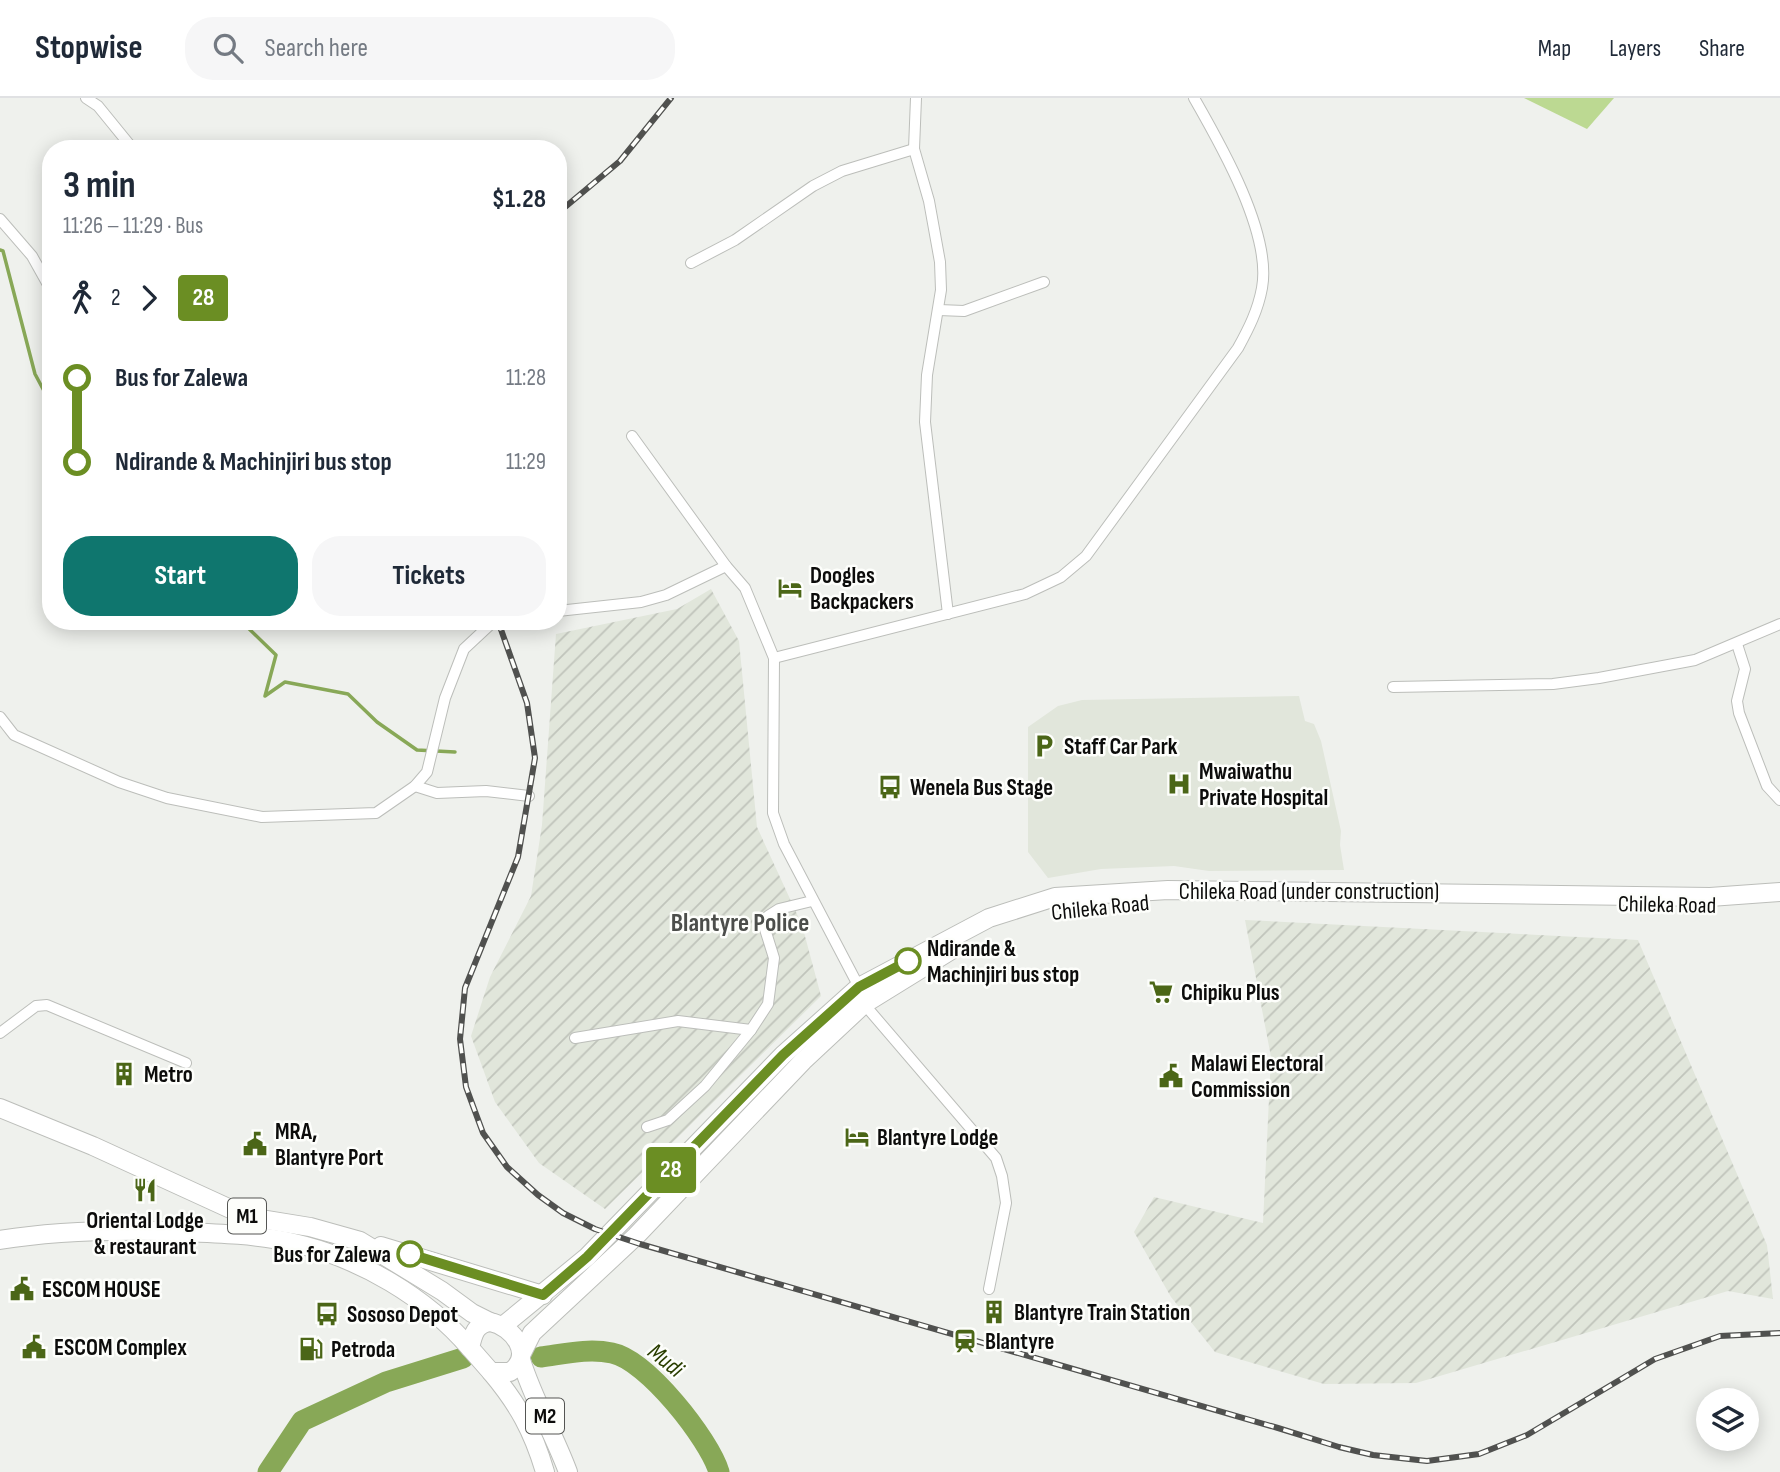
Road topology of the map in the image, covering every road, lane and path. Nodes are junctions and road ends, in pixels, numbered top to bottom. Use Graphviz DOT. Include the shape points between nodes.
graph roads {
  1 [pos="86,98"];
  2 [pos="916,98"];
  3 [pos="1194,98"];
  4 [pos="126,140"];
  5 [pos="914,149"];
  6 [pos="0,219"];
  7 [pos="691,263"];
  8 [pos="42,274"];
  9 [pos="1044,282"];
  10 [pos="939,310"];
  11 [pos="632,436"];
  12 [pos="726,566"];
  13 [pos="567,610"];
  14 [pos="948,614"];
  15 [pos="1780,624"];
  16 [pos="484,630"];
  17 [pos="1737,643"];
  18 [pos="774,658"];
  19 [pos="1393,687"];
  20 [pos="0,717"];
  21 [pos="415,786"];
  22 [pos="529,796"];
  23 [pos="1780,800"];
  24 [pos="1780,892"];
  25 [pos="812,901"];
  26 [pos="1780,902"];
  27 [pos="861,996"];
  28 [pos="751,1030"];
  29 [pos="0,1033"];
  30 [pos="575,1038"];
  31 [pos="186,1063"];
  32 [pos="0,1108"];
  33 [pos="647,1127"];
  34 [pos="0,1240"];
  35 [pos="360,1241"];
  36 [pos="989,1289"];
  37 [pos="543,1295"];
  38 [pos="497,1324"];
  39 [pos="470,1348"];
  40 [pos="521,1357"];
  41 [pos="491,1372"];
  42 [pos="545,1472"];
  43 [pos="568,1472"];
  1 -- 4 [label="street"];
  2 -- 5 [label="street"];
  3 -- 14 [label="street" via="1241,188 1263,256 1263,286 1254,318 1218,378 1086,556 1061,577 1025,594"];
  5 -- 7 [label="street" via="842,171 736,240"];
  5 -- 10 [label="street" via="940,262"];
  6 -- 8 [label="street"];
  9 -- 10 [label="street" via="964,311"];
  10 -- 14 [label="street" via="927,374 925,422"];
  11 -- 12 [label="street"];
  12 -- 13 [label="street" via="642,602"];
  12 -- 18 [label="street" via="745,588"];
  14 -- 18 [label="street"];
  15 -- 17 [label="street"];
  16 -- 21 [label="street" via="464,649 445,698 427,772"];
  17 -- 19 [label="street" via="1695,660 1553,684"];
  17 -- 23 [label="street" via="1745,669 1737,701 1739,713 1767,786"];
  18 -- 25 [label="street" via="773,813"];
  20 -- 21 [label="street" via="14,735 119,782 167,798 262,817 376,813"];
  21 -- 22 [label="street" via="437,793"];
  24 -- 27 [label="highway, Chileka Road (under construction)" via="1710,897 1168,890 1055,897 989,918"];
  25 -- 27 [label="street"];
  25 -- 28 [label="street" via="768,916 764,926 774,958 768,1004"];
  26 -- 27 [label="highway, Chileka Road" via="1705,906 1124,900 1081,904 987,929"];
  27 -- 36 [label="street" via="996,1158 1006,1203"];
  27 -- 37 [label="highway" via="783,1055 587,1257"];
  27 -- 40 [label="highway" via="636,1236 532,1333"];
  28 -- 30 [label="street" via="678,1021"];
  28 -- 33 [label="street" via="705,1086 667,1120"];
  29 -- 31 [label="street" via="36,1006 47,1006"];
  32 -- 35 [label="highway, M1" via="248,1217"];
  34 -- 39 [label="highway, M1" via="110,1230 248,1236 314,1249 366,1269 399,1288 456,1331"];
  35 -- 37 [label="highway"];
  35 -- 38 [label="highway, M1" via="472,1314"];
  37 -- 38 [label="highway"];
  38 -- 39 [label="highway" via="484,1323 475,1330"];
  38 -- 40 [label="highway" via="517,1340"];
  39 -- 41 [label="highway"];
  40 -- 41 [label="highway" via="510,1372"];
  40 -- 43 [label="highway, M2"];
  41 -- 42 [label="highway, M2" via="517,1404"];
}
